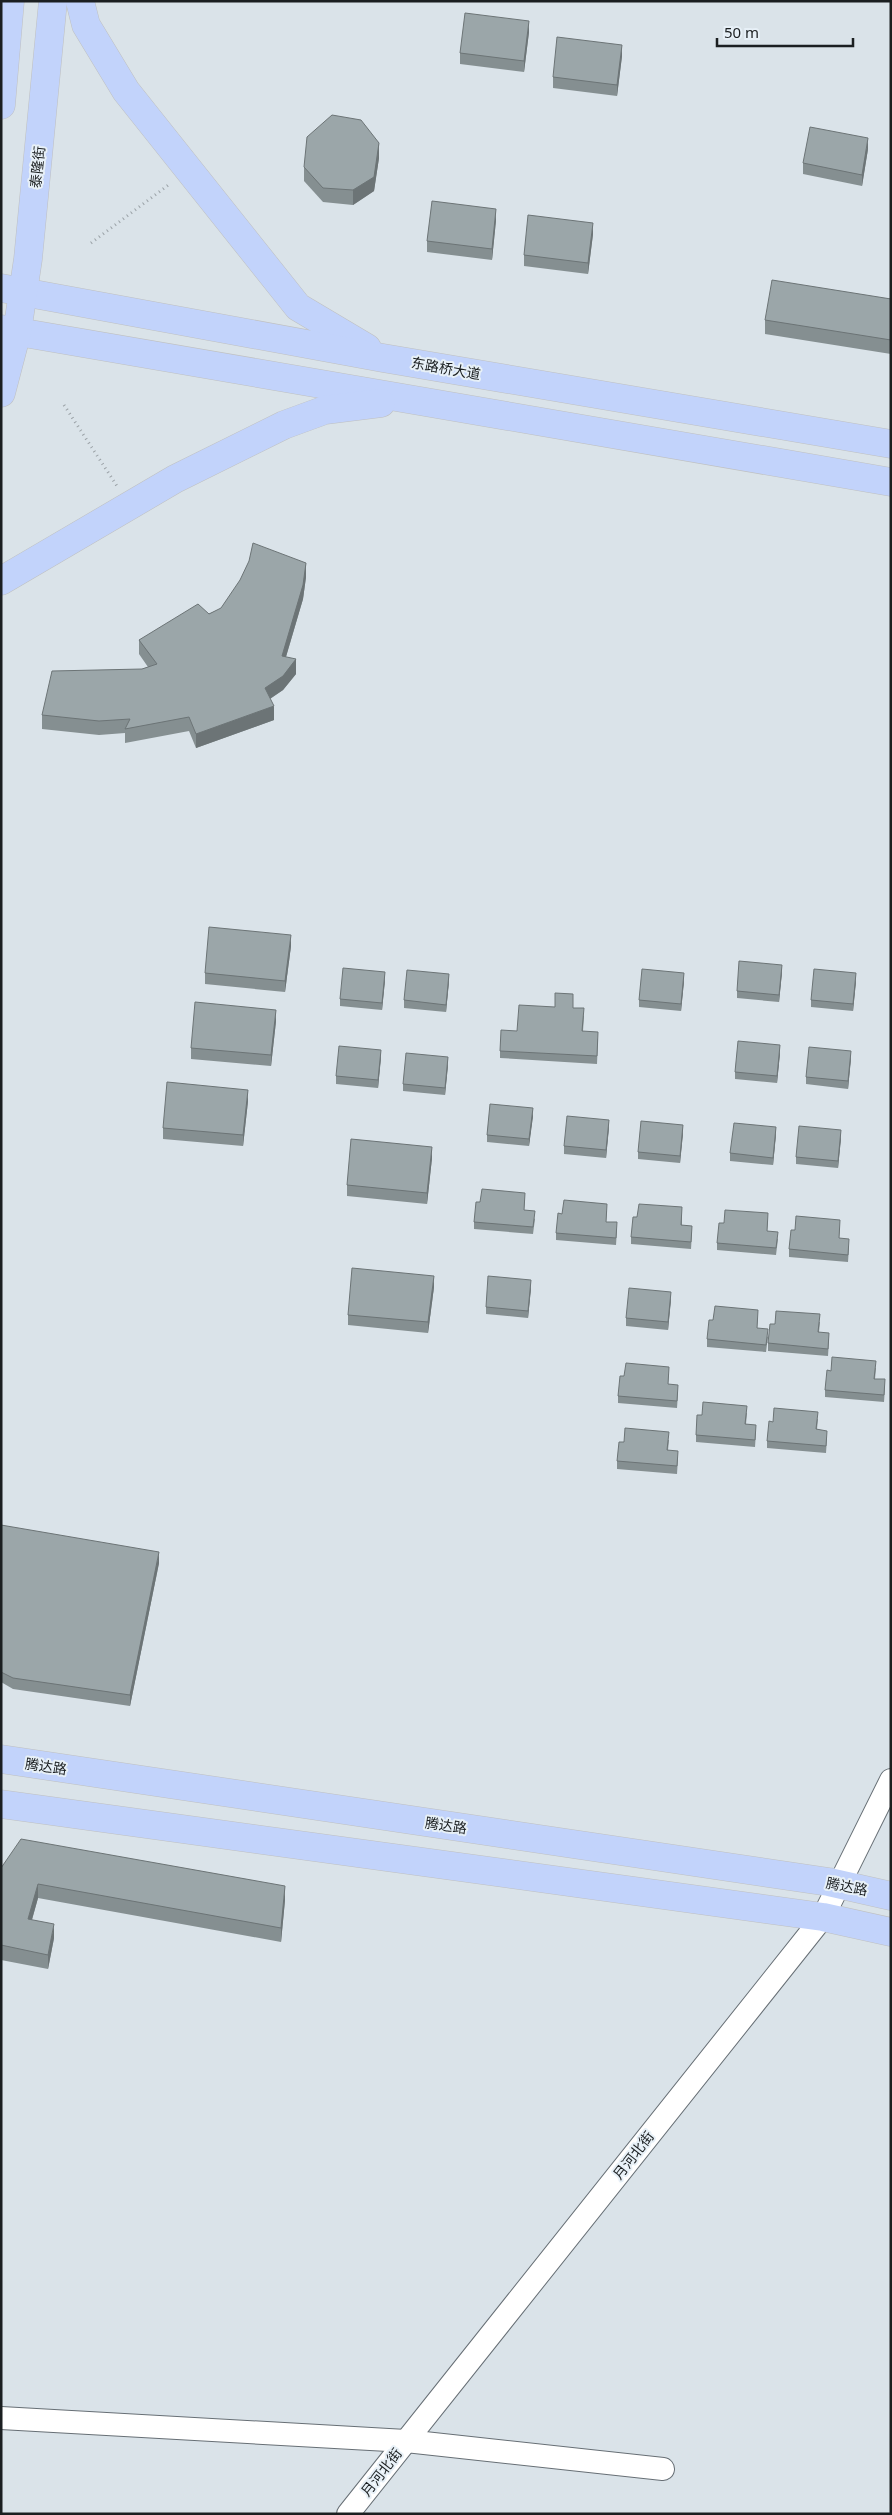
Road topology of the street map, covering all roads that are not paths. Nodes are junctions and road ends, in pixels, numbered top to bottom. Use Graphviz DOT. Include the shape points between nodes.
graph roads {
  1 [pos="10,1"];
  2 [pos="53,1"];
  3 [pos="80,1"];
  4 [pos="1,105"];
  5 [pos="12,290"];
  6 [pos="9,331"];
  7 [pos="383,358"];
  8 [pos="1,393"];
  9 [pos="407,399"];
  10 [pos="891,444"];
  11 [pos="891,482"];
  12 [pos="1,581"];
  13 [pos="1,1759"];
  14 [pos="891,1780"];
  15 [pos="1,1804"];
  16 [pos="839,1884"];
  17 [pos="891,1896"];
  18 [pos="822,1917"];
  19 [pos="891,1932"];
  20 [pos="1,2418"];
  21 [pos="406,2442"];
  22 [pos="664,2469"];
  23 [pos="348,2514"];
  1 -- 4 [label="main road"];
  2 -- 5 [label="main road, 泰隆街"];
  3 -- 7 [label="main road" via="86,25 126,91 298,307"];
  5 -- 6 [label="main road, 泰隆街"];
  5 -- 7 [label="main road, 东路桥大道"];
  6 -- 8 [label="main road, 泰隆街"];
  6 -- 9 [label="main road"];
  7 -- 10 [label="main road, 东路桥大道"];
  9 -- 11 [label="main road"];
  9 -- 12 [label="main road" via="325,410 284,425 174,479"];
  13 -- 16 [label="main road, 腾达路"];
  14 -- 16 [label="street, 月河北街"];
  15 -- 18 [label="main road"];
  16 -- 17 [label="main road, 腾达路"];
  16 -- 18 [label="street, 月河北街"];
  18 -- 19 [label="main road"];
  18 -- 21 [label="street, 月河北街"];
  20 -- 21 [label="street"];
  21 -- 22 [label="street"];
  21 -- 23 [label="street, 月河北街"];
}
